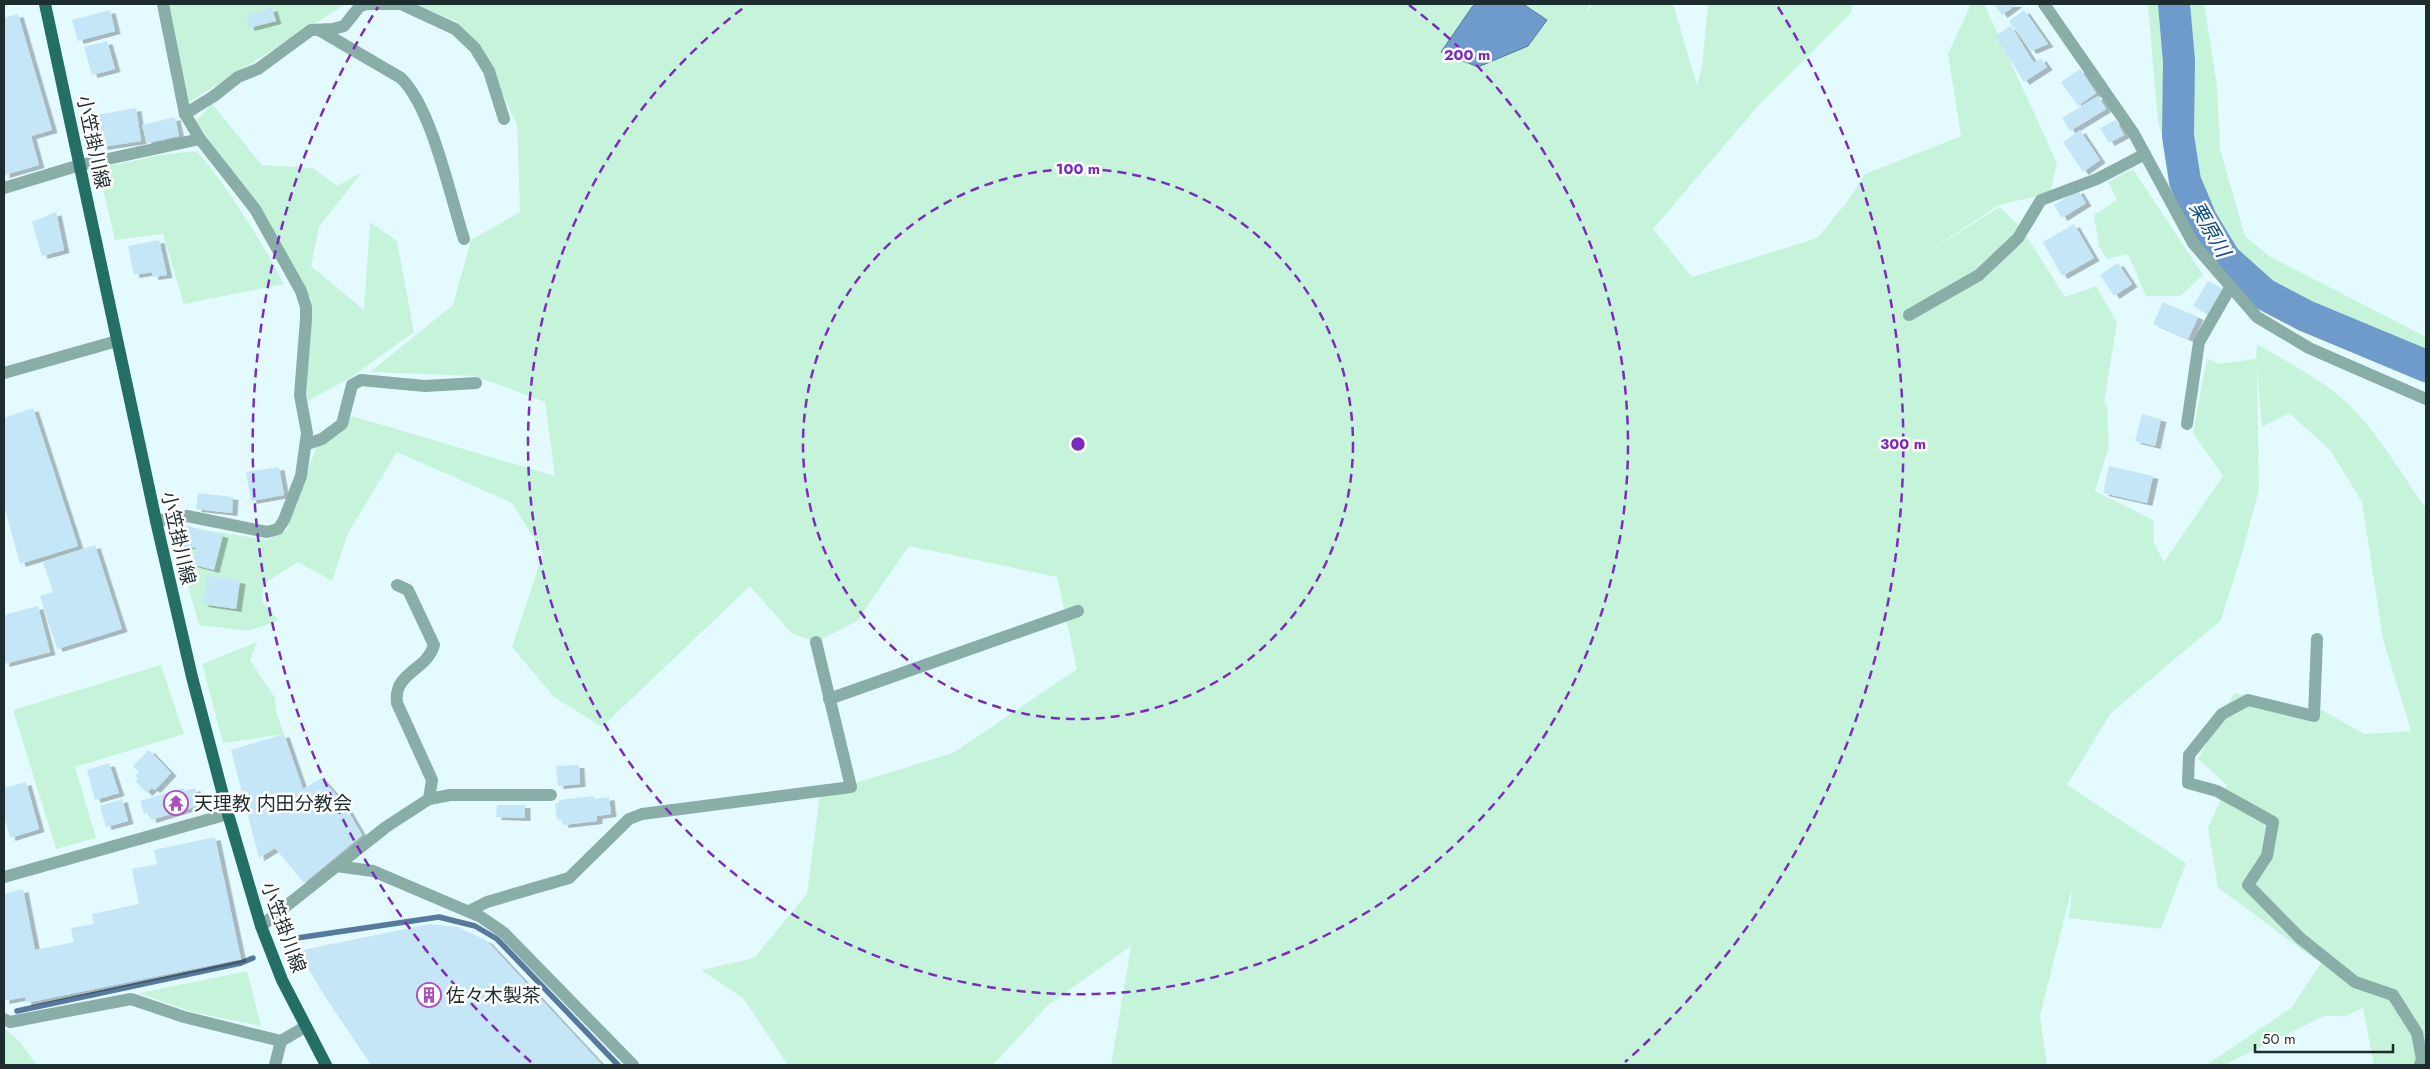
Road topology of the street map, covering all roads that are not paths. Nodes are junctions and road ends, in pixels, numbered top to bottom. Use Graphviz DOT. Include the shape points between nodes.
graph roads {
  1 [pos="45,4"];
  2 [pos="163,4"];
  3 [pos="2044,4"];
  4 [pos="318,29"];
  5 [pos="185,114"];
  6 [pos="504,119"];
  7 [pos="200,139"];
  8 [pos="2145,154"];
  9 [pos="80,165"];
  10 [pos="4,188"];
  11 [pos="464,239"];
  12 [pos="2230,288"];
  13 [pos="1909,315"];
  14 [pos="118,341"];
  15 [pos="4,373"];
  16 [pos="476,384"];
  17 [pos="2426,399"];
  18 [pos="2187,424"];
  19 [pos="307,444"];
  20 [pos="156,521"];
  21 [pos="398,585"];
  22 [pos="1078,612"];
  23 [pos="2318,639"];
  24 [pos="816,642"];
  25 [pos="829,699"];
  26 [pos="551,795"];
  27 [pos="429,799"];
  28 [pos="228,814"];
  29 [pos="336,866"];
  30 [pos="4,876"];
  31 [pos="469,912"];
  32 [pos="261,926"];
  33 [pos="4,1019"];
  34 [pos="305,1027"];
  35 [pos="281,1041"];
  36 [pos="275,1065"];
  37 [pos="326,1065"];
  38 [pos="633,1065"];
  39 [pos="2420,1065"];
  1 -- 9 [label="main road, 小笠掛川線"];
  2 -- 5 [label="street"];
  3 -- 8 [label="street"];
  4 -- 5 [label="street" via="258,69 238,77"];
  4 -- 6 [label="street" via="332,30 344,26 360,6 400,4 456,29 475,48 489,71"];
  4 -- 11 [label="street" via="408,84 426,116"];
  5 -- 7 [label="street"];
  7 -- 9 [label="street"];
  7 -- 19 [label="street" via="255,209 301,291 306,319 300,395"];
  8 -- 12 [label="street" via="2193,243"];
  8 -- 13 [label="street" via="2098,179 2041,200 2018,238 1980,275"];
  9 -- 10 [label="street"];
  9 -- 14 [label="main road, 小笠掛川線"];
  12 -- 17 [label="street" via="2257,316 2309,348"];
  12 -- 18 [label="street" via="2199,342"];
  14 -- 15 [label="street"];
  14 -- 20 [label="main road, 小笠掛川線"];
  16 -- 19 [label="street" via="425,386 361,380 352,385 342,424 322,439"];
  19 -- 20 [label="street" via="301,476 278,529 267,532 187,516"];
  20 -- 28 [label="main road, 小笠掛川線"];
  21 -- 27 [label="street" via="408,590 434,645 431,656 399,684 396,693 396,703 432,780"];
  22 -- 25 [label="street"];
  23 -- 39 [label="street" via="2314,716 2248,700 2222,714 2189,755 2188,783 2217,792 2274,822 2267,856 2248,885 2300,938 2356,982 2393,995 2417,1034 2422,1059"];
  24 -- 25 [label="street"];
  25 -- 31 [label="street" via="851,787 629,818 569,878 487,902"];
  26 -- 27 [label="street" via="450,795"];
  27 -- 29 [label="street"];
  28 -- 30 [label="street"];
  28 -- 32 [label="main road, 小笠掛川線"];
  29 -- 31 [label="street" via="373,871"];
  29 -- 32 [label="street"];
  31 -- 38 [label="street" via="504,933"];
  32 -- 34 [label="main road, 小笠掛川線"];
  33 -- 35 [label="street" via="10,1022 131,999 184,1017"];
  34 -- 35 [label="street"];
  34 -- 37 [label="main road, 小笠掛川線"];
  35 -- 36 [label="street"];
}
